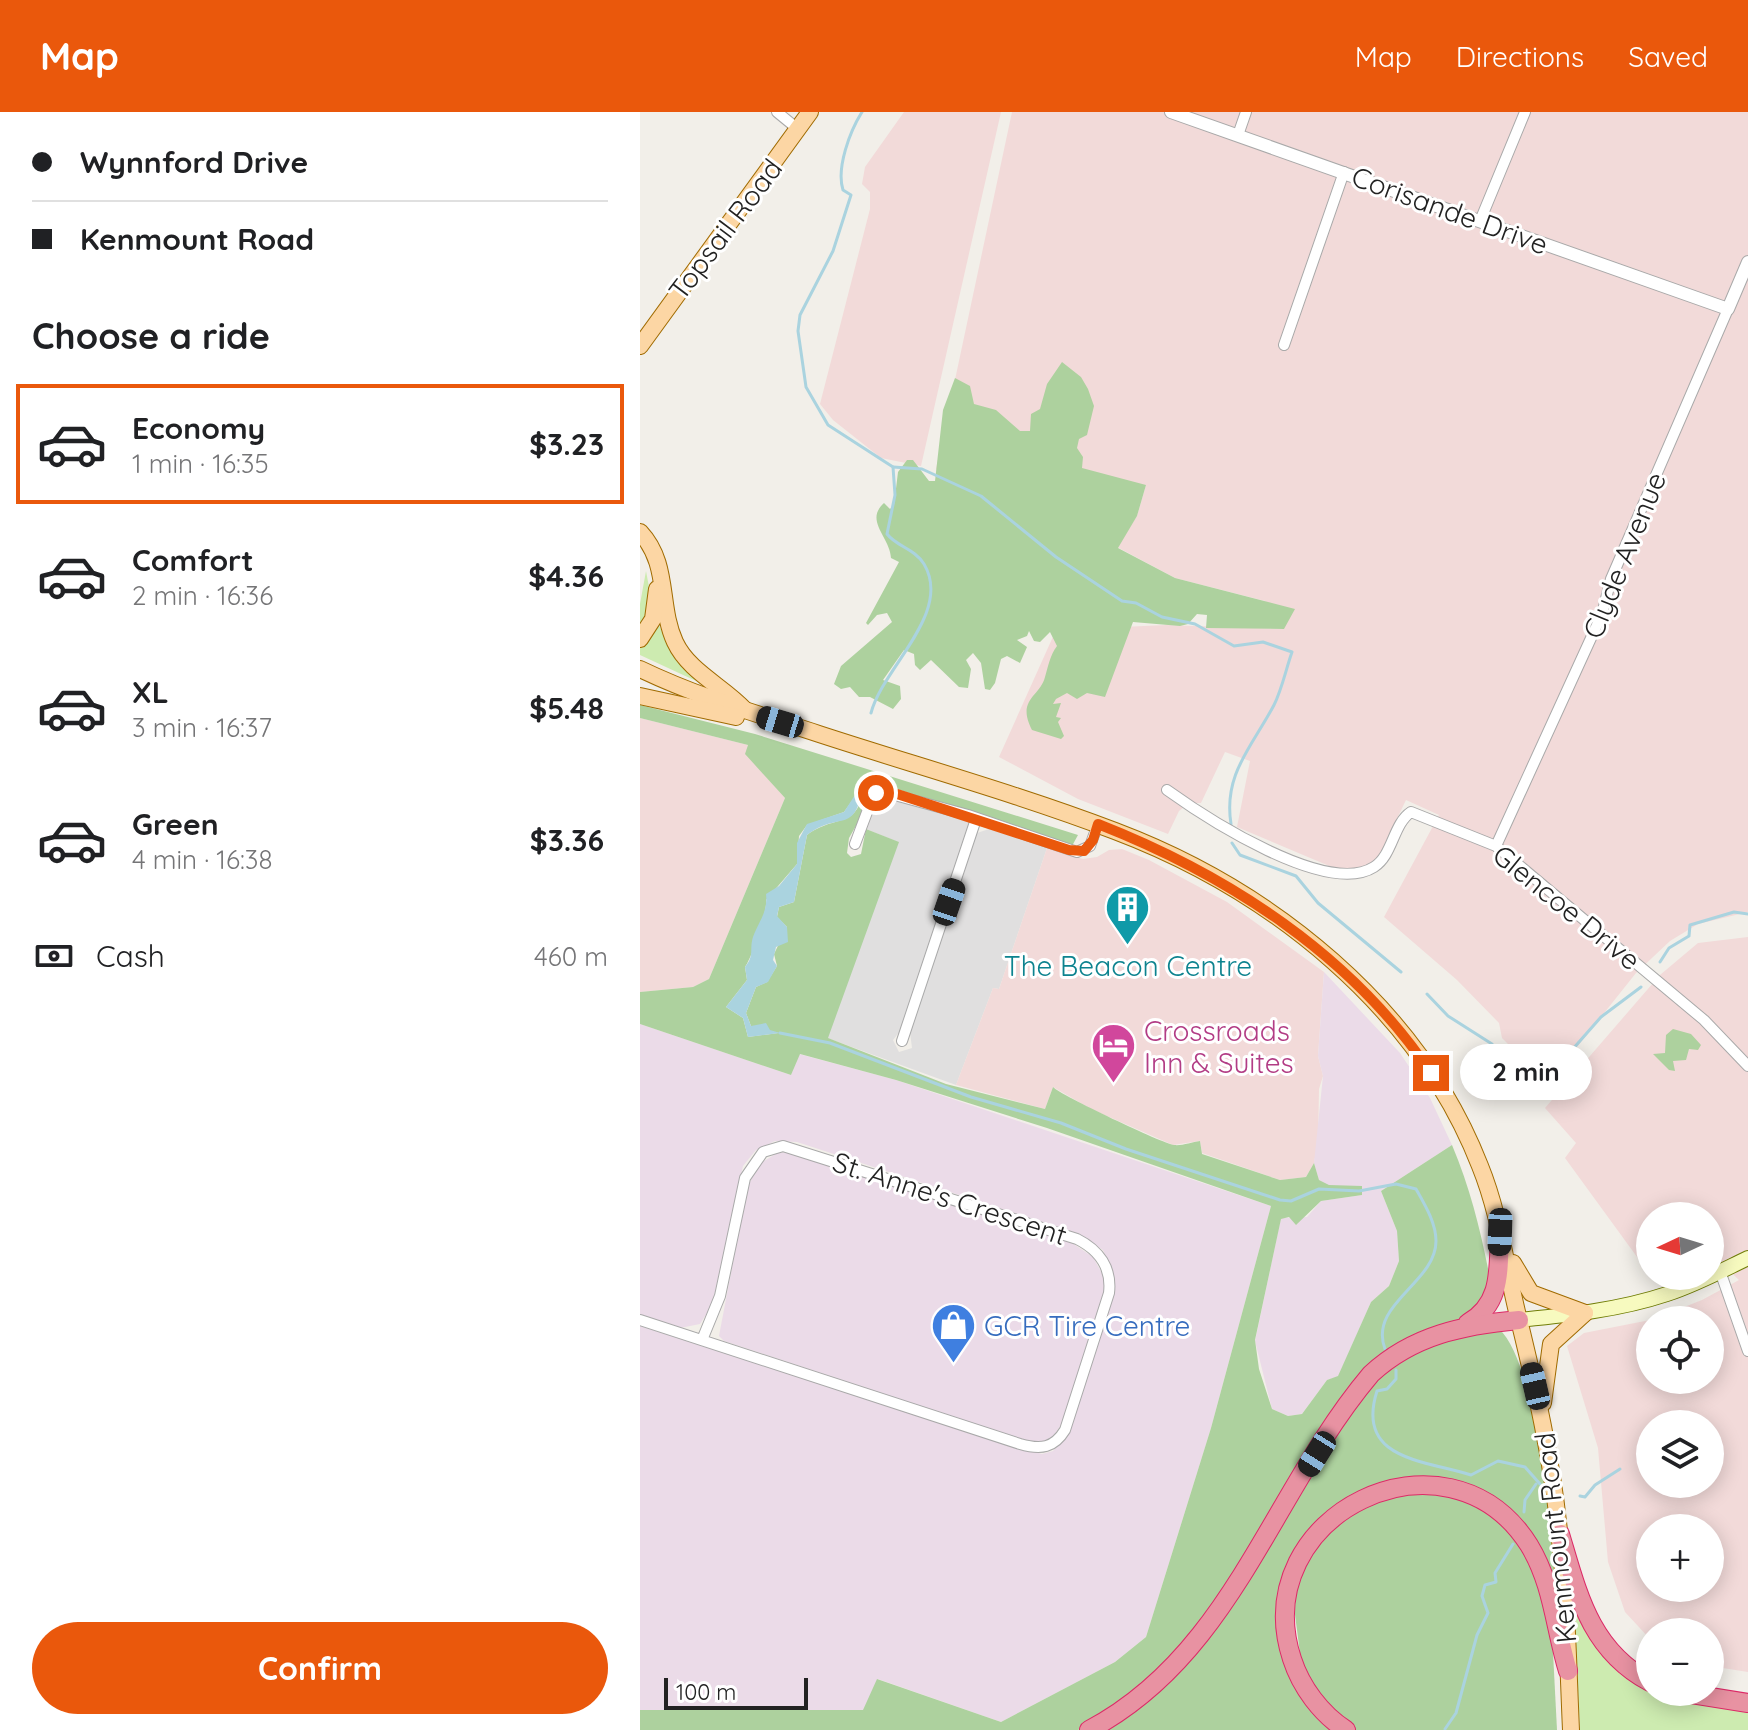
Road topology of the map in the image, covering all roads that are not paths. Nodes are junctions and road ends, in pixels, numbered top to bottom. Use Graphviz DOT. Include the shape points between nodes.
graph roads {
  1 [pos="777,112"];
  2 [pos="810,112"];
  3 [pos="1171,112"];
  4 [pos="1246,112"];
  5 [pos="1525,112"];
  6 [pos="799,130"];
  7 [pos="1238,135"];
  8 [pos="1344,172"];
  9 [pos="1480,221"];
  10 [pos="1748,262"];
  11 [pos="1728,309"];
  12 [pos="1284,345"];
  13 [pos="640,346"];
  14 [pos="640,532"];
  15 [pos="640,543"];
  16 [pos="640,639"];
  17 [pos="640,669"];
  18 [pos="640,696"];
  19 [pos="746,712"];
  20 [pos="780,722"];
  21 [pos="1167,790"];
  22 [pos="976,819"];
  23 [pos="1098,824"];
  24 [pos="855,844"];
  25 [pos="1496,846"];
  26 [pos="902,1041"];
  27 [pos="1748,1066"];
  28 [pos="1500,1232"];
  29 [pos="1748,1258"];
  30 [pos="1724,1269"];
  31 [pos="1724,1282"];
  32 [pos="1677,1290"];
  33 [pos="1585,1313"];
  34 [pos="640,1320"];
  35 [pos="1519,1320"];
  36 [pos="1459,1329"];
  37 [pos="702,1340"];
  38 [pos="1748,1351"];
  39 [pos="1542,1421"];
  40 [pos="1560,1534"];
  41 [pos="1568,1671"];
  42 [pos="1636,1673"];
  43 [pos="1724,1699"];
  44 [pos="1748,1703"];
  45 [pos="1089,1730"];
  46 [pos="1346,1730"];
  47 [pos="1571,1730"];
  1 -- 6 [label="street"];
  2 -- 6 [label="main road, Topsail Road"];
  3 -- 7 [label="street, Corisande Drive"];
  4 -- 7 [label="street"];
  5 -- 9 [label="street"];
  6 -- 13 [label="main road, Topsail Road"];
  7 -- 8 [label="street, Corisande Drive"];
  8 -- 9 [label="street, Corisande Drive"];
  8 -- 12 [label="street"];
  9 -- 11 [label="street, Corisande Drive"];
  10 -- 11 [label="street, Clyde Avenue"];
  11 -- 25 [label="street, Clyde Avenue" via="1611,579 1602,614"];
  14 -- 19 [label="main road" via="661,569 669,625 679,648"];
  15 -- 16 [label="main road" via="652,562 657,592 653,619"];
  17 -- 19 [label="main road, Kenmount Road"];
  18 -- 20 [label="main road" via="720,715"];
  19 -- 20 [label="main road, Kenmount Road"];
  20 -- 23 [label="main road, Kenmount Road"];
  21 -- 25 [label="street, Glencoe Drive" via="1229,833 1325,873 1352,874 1376,866 1411,812"];
  22 -- 23 [label="street" via="1077,852 1090,846"];
  22 -- 24 [label="street" via="880,791"];
  22 -- 26 [label="street"];
  23 -- 28 [label="main road, Kenmount Road" via="1159,850 1241,896 1325,954 1363,990 1406,1037 1451,1105 1478,1160"];
  25 -- 27 [label="street, Glencoe Drive" via="1704,1020"];
  28 -- 33 [label="main road" via="1528,1289"];
  28 -- 35 [label="main road, Kenmount Road"];
  28 -- 36 [label="highway" via="1495,1293 1484,1312"];
  29 -- 30 [label="main road"];
  31 -- 38 [label="street"];
  32 -- 33 [label="main road"];
  33 -- 35 [label="main road"];
  33 -- 39 [label="main road" via="1558,1335 1549,1350"];
  34 -- 37 [label="street, St. Anne's Crescent"];
  35 -- 36 [label="highway"];
  35 -- 39 [label="main road, Kenmount Road"];
  36 -- 45 [label="highway" via="1402,1349 1371,1374 1195,1643 1143,1696"];
  37 -- 37 [label="street, St. Anne's Crescent" via="720,1296 745,1178 763,1152 783,1146 1077,1239 1100,1257 1109,1275 1109,1293 1065,1430 1046,1448"];
  39 -- 40 [label="main road, Kenmount Road"];
  40 -- 41 [label="main road, Kenmount Road"];
  40 -- 42 [label="highway" via="1594,1633"];
  41 -- 46 [label="highway" via="1537,1560 1508,1520 1456,1490 1424,1485 1383,1491 1343,1509 1320,1529 1295,1566 1286,1599 1285,1631 1293,1665 1317,1703"];
  41 -- 47 [label="main road, Kenmount Road"];
  43 -- 44 [label="highway"];
}
